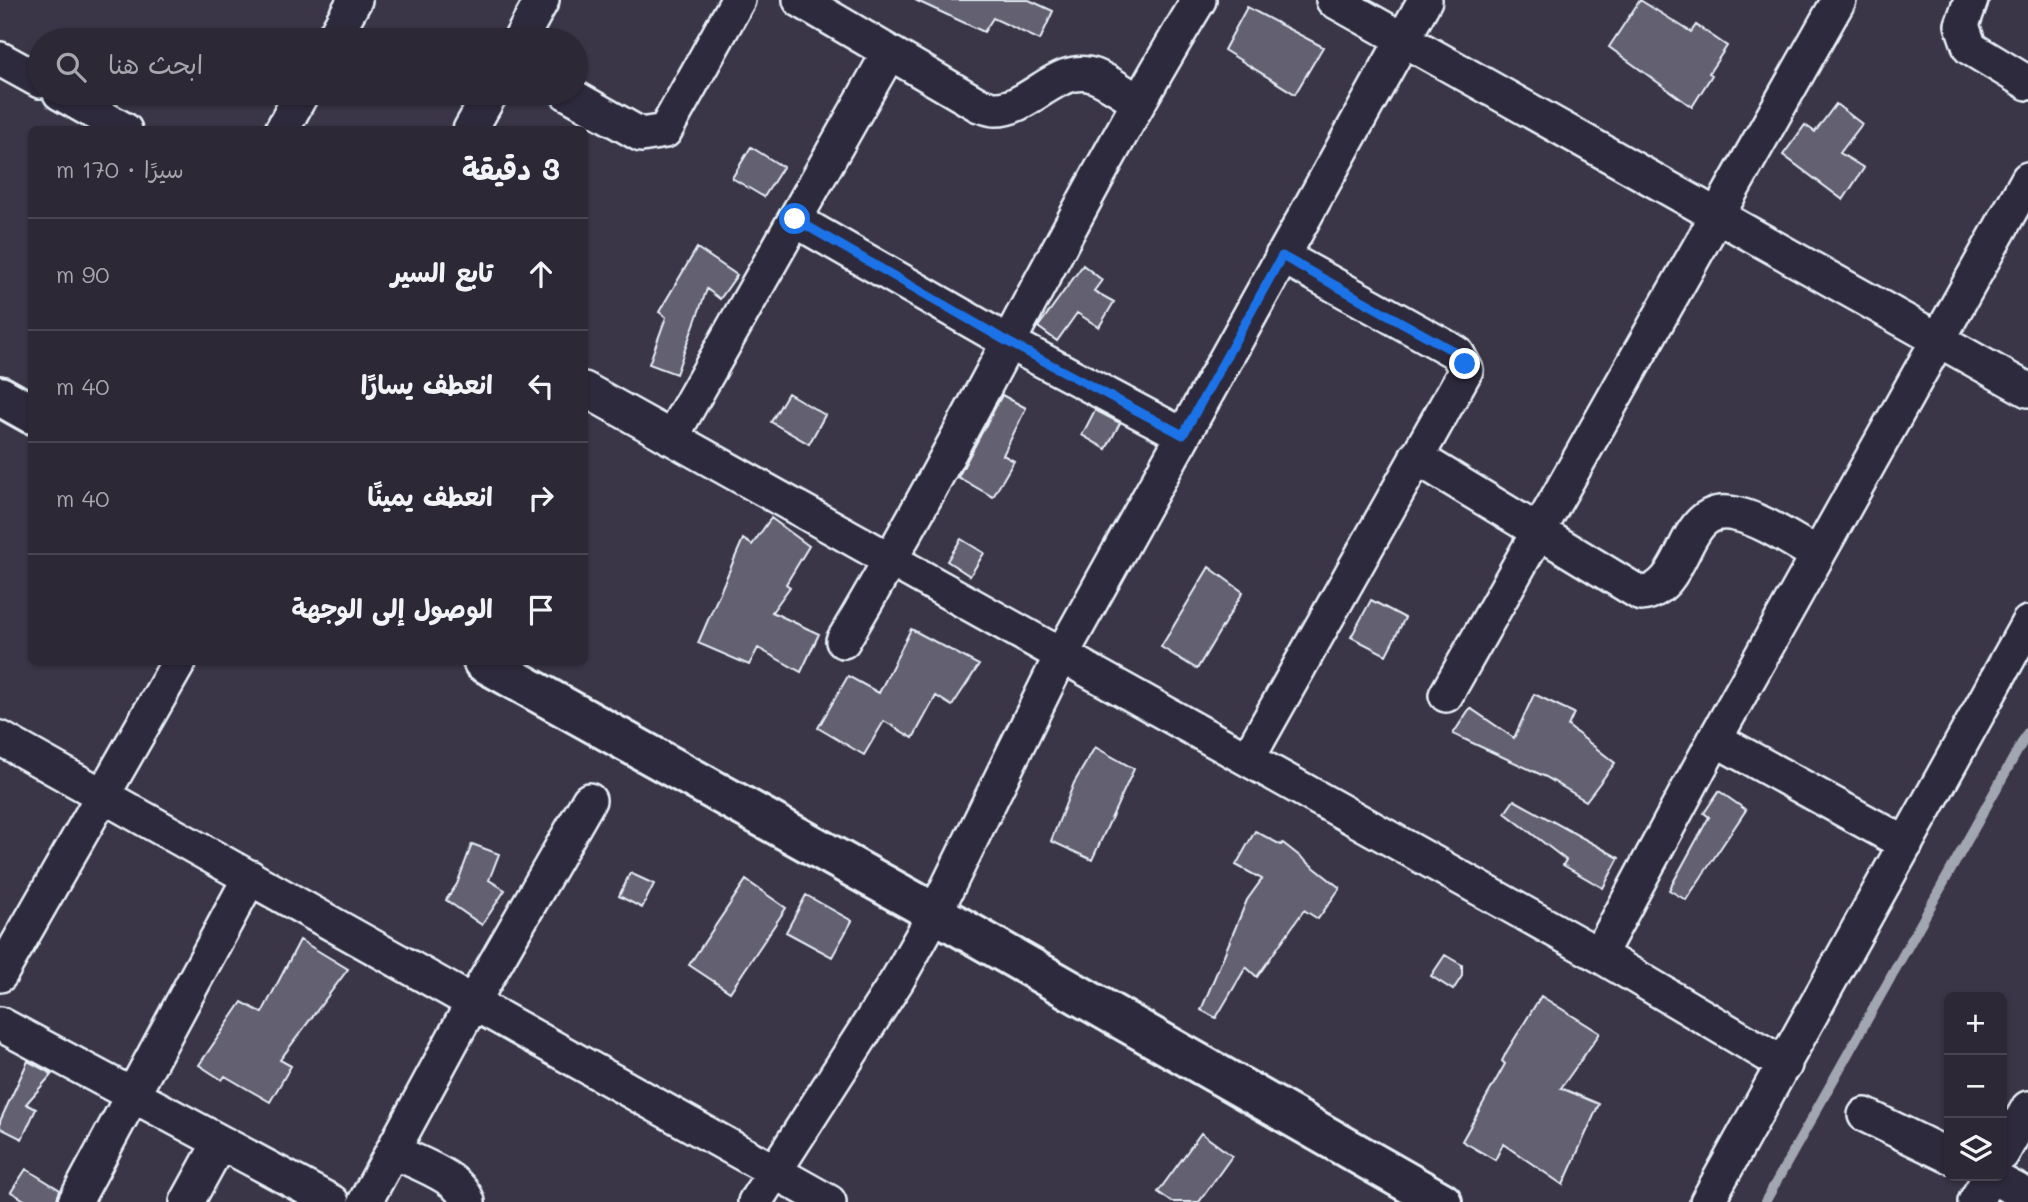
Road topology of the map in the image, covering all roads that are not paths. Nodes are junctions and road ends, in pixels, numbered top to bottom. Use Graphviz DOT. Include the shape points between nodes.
graph roads {
  1 [pos="355,0"];
  2 [pos="542,0"];
  3 [pos="738,0"];
  4 [pos="800,0"];
  5 [pos="1199,0"];
  6 [pos="1333,0"];
  7 [pos="1425,0"];
  8 [pos="1839,0"];
  9 [pos="1970,0"];
  10 [pos="339,28"];
  11 [pos="527,28"];
  12 [pos="1403,40"];
  13 [pos="889,53"];
  14 [pos="0,59"];
  15 [pos="28,75"];
  16 [pos="2028,83"];
  17 [pos="1138,101"];
  18 [pos="81,105"];
  19 [pos="296,105"];
  20 [pos="484,105"];
  21 [pos="588,105"];
  22 [pos="118,126"];
  23 [pos="284,126"];
  24 [pos="472,126"];
  25 [pos="2028,179"];
  26 [pos="1719,216"];
  27 [pos="795,219"];
  28 [pos="1282,256"];
  29 [pos="1940,340"];
  30 [pos="1008,342"];
  31 [pos="2028,390"];
  32 [pos="588,391"];
  33 [pos="0,396"];
  34 [pos="28,412"];
  35 [pos="1183,435"];
  36 [pos="671,438"];
  37 [pos="1416,457"];
  38 [pos="1538,532"];
  39 [pos="1818,555"];
  40 [pos="892,559"];
  41 [pos="2028,623"];
  42 [pos="843,641"];
  43 [pos="1062,654"];
  44 [pos="177,665"];
  45 [pos="488,665"];
  46 [pos="1446,695"];
  47 [pos="0,738"];
  48 [pos="1715,739"];
  49 [pos="1248,758"];
  50 [pos="101,793"];
  51 [pos="589,800"];
  52 [pos="1906,844"];
  53 [pos="250,877"];
  54 [pos="935,913"];
  55 [pos="1599,955"];
  56 [pos="0,975"];
  57 [pos="473,1002"];
  58 [pos="0,1024"];
  59 [pos="1784,1065"];
  60 [pos="133,1095"];
  61 [pos="2028,1108"];
  62 [pos="1865,1115"];
  63 [pos="220,1142"];
  64 [pos="2007,1145"];
  65 [pos="393,1152"];
  66 [pos="1944,1154"];
  67 [pos="772,1170"];
  68 [pos="1987,1181"];
  69 [pos="2000,1181"];
  70 [pos="2028,1196"];
  71 [pos="75,1202"];
  72 [pos="187,1202"];
  73 [pos="332,1202"];
  74 [pos="365,1202"];
  75 [pos="468,1202"];
  76 [pos="755,1202"];
  77 [pos="829,1202"];
  78 [pos="1442,1202"];
  79 [pos="1707,1202"];
  80 [pos="1975,1202"];
  1 -- 10 [label="street"];
  2 -- 11 [label="street"];
  3 -- 21 [label="street" via="666,131 641,135"];
  4 -- 13 [label="street"];
  5 -- 17 [label="street"];
  6 -- 12 [label="street"];
  7 -- 12 [label="street"];
  8 -- 26 [label="street"];
  9 -- 16 [label="street" via="1962,25 1970,48"];
  12 -- 26 [label="street"];
  12 -- 28 [label="street"];
  13 -- 17 [label="street" via="979,105 995,109 1069,75 1083,74"];
  13 -- 27 [label="street"];
  14 -- 15 [label="street"];
  17 -- 30 [label="street"];
  18 -- 22 [label="street"];
  19 -- 23 [label="street"];
  20 -- 24 [label="street"];
  25 -- 29 [label="street"];
  26 -- 29 [label="street"];
  26 -- 38 [label="street"];
  27 -- 30 [label="street"];
  27 -- 36 [label="street"];
  28 -- 35 [label="street"];
  28 -- 37 [label="street" via="1463,359 1464,375"];
  29 -- 31 [label="street"];
  29 -- 39 [label="street"];
  30 -- 35 [label="street"];
  30 -- 40 [label="street"];
  32 -- 36 [label="street"];
  33 -- 34 [label="main road"];
  35 -- 43 [label="street"];
  36 -- 40 [label="street"];
  37 -- 38 [label="street"];
  37 -- 49 [label="street"];
  38 -- 39 [label="street" via="1641,594 1652,593 1667,582 1700,521 1721,512 1751,519"];
  38 -- 46 [label="street"];
  39 -- 48 [label="street"];
  40 -- 42 [label="street"];
  40 -- 43 [label="street"];
  41 -- 52 [label="street"];
  43 -- 49 [label="street"];
  43 -- 54 [label="street"];
  44 -- 50 [label="street"];
  45 -- 54 [label="main road"];
  47 -- 50 [label="street"];
  48 -- 52 [label="street"];
  48 -- 55 [label="street"];
  49 -- 55 [label="street"];
  50 -- 53 [label="street"];
  50 -- 56 [label="street"];
  51 -- 57 [label="street"];
  52 -- 59 [label="street"];
  53 -- 57 [label="street"];
  53 -- 60 [label="street"];
  54 -- 67 [label="street" via="857,1044"];
  54 -- 78 [label="main road"];
  55 -- 59 [label="street"];
  57 -- 65 [label="street"];
  57 -- 67 [label="street"];
  58 -- 60 [label="street"];
  59 -- 79 [label="street"];
  60 -- 63 [label="street"];
  60 -- 71 [label="street"];
  61 -- 64 [label="street"];
  62 -- 66 [label="street"];
  63 -- 72 [label="street"];
  63 -- 73 [label="street"];
  65 -- 74 [label="street"];
  65 -- 75 [label="street" via="454,1183"];
  67 -- 76 [label="street"];
  67 -- 77 [label="street"];
  68 -- 80 [label="street"];
  69 -- 70 [label="street"];
}
